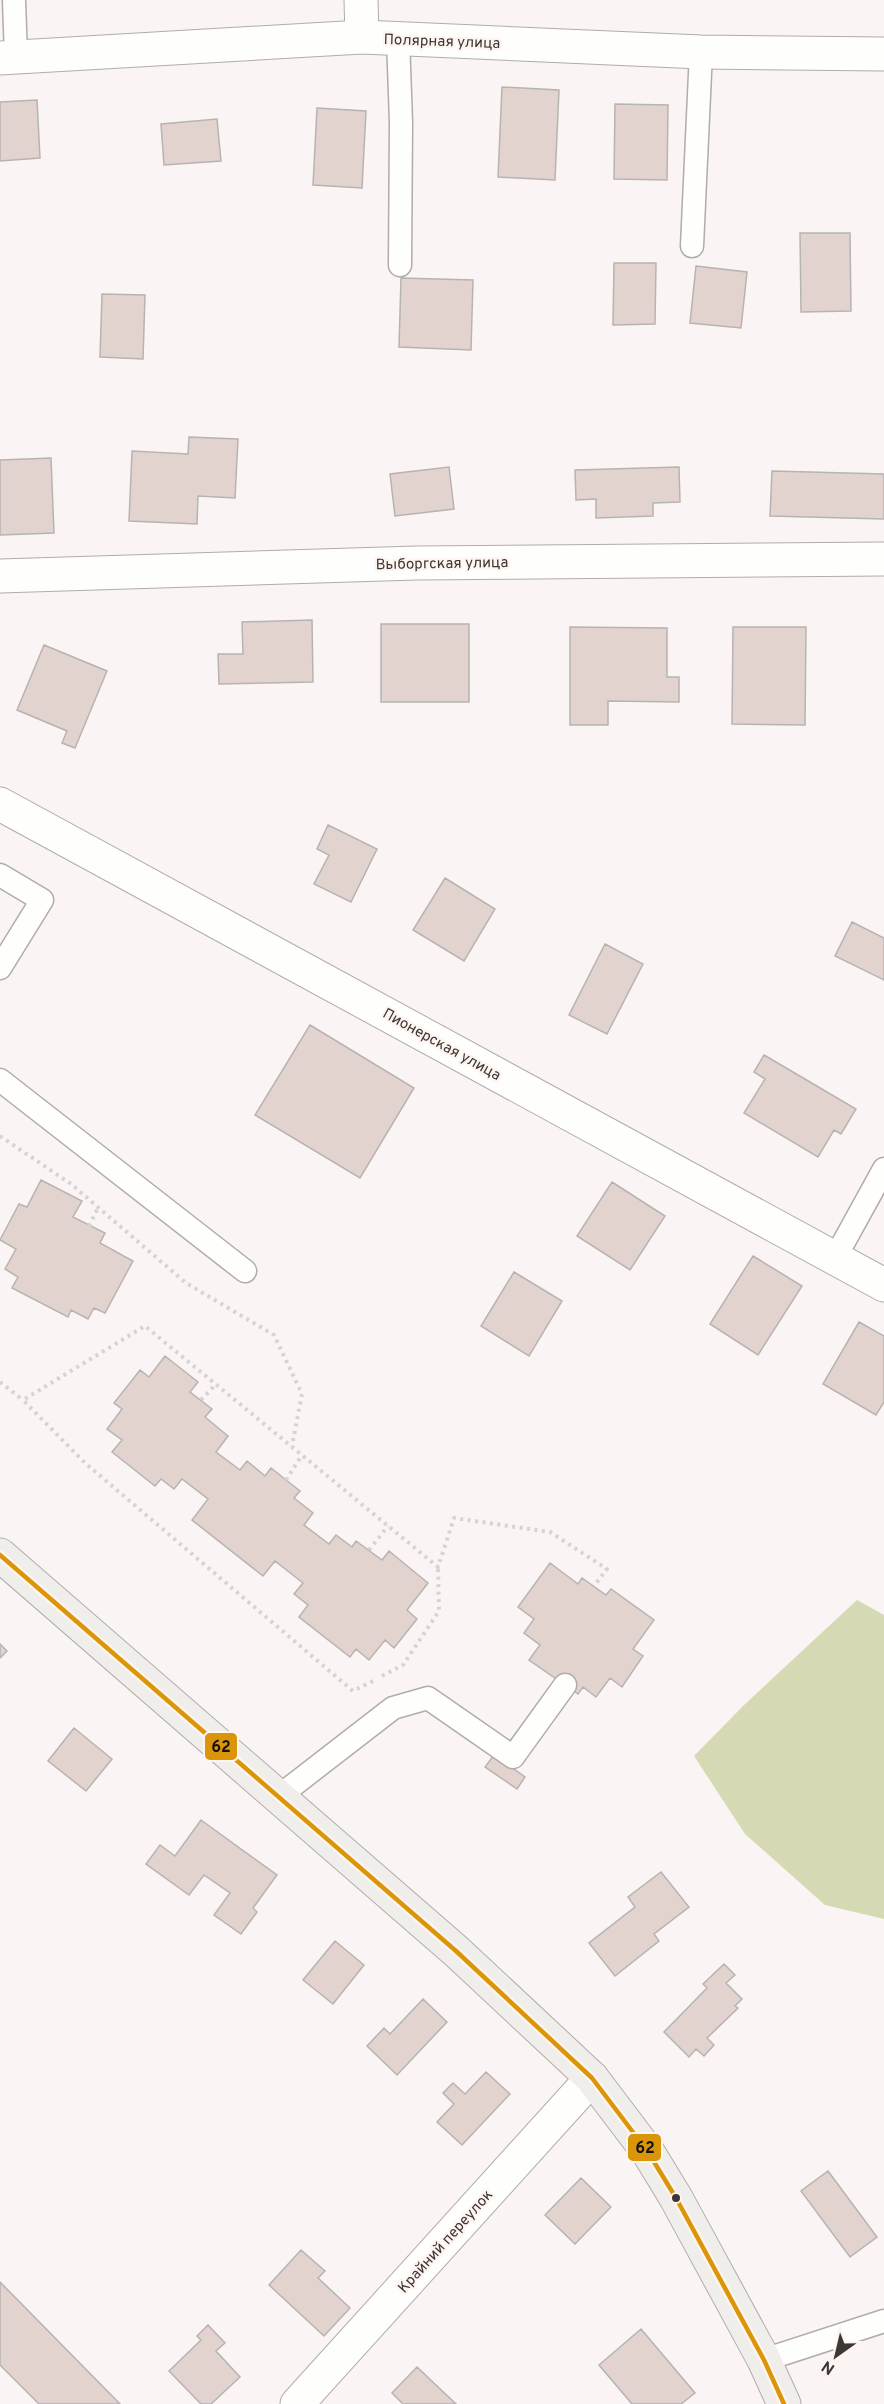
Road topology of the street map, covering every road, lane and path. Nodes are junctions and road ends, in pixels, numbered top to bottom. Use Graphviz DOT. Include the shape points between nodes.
graph roads {
  1 [pos="14,0"];
  2 [pos="361,0"];
  3 [pos="362,38"];
  4 [pos="398,39"];
  5 [pos="701,52"];
  6 [pos="884,54"];
  7 [pos="8,57"];
  8 [pos="692,246"];
  9 [pos="400,265"];
  10 [pos="884,559"];
  11 [pos="0,576"];
  12 [pos="0,804"];
  13 [pos="0,874"];
  14 [pos="0,968"];
  15 [pos="0,1080"];
  16 [pos="0,1136"];
  17 [pos="884,1169"];
  18 [pos="98,1208"];
  19 [pos="89,1226"];
  20 [pos="835,1258"];
  21 [pos="245,1271"];
  22 [pos="884,1285"];
  23 [pos="0,1383"];
  24 [pos="216,1384"];
  25 [pos="23,1400"];
  26 [pos="201,1400"];
  27 [pos="292,1447"];
  28 [pos="302,1455"];
  29 [pos="286,1480"];
  30 [pos="388,1526"];
  31 [pos="369,1550"];
  32 [pos="0,1555"];
  33 [pos="438,1567"];
  34 [pos="594,1586"];
  35 [pos="565,1685"];
  36 [pos="278,1797"];
  37 [pos="592,2078"];
  38 [pos="884,2321"];
  39 [pos="764,2360"];
  40 [pos="297,2404"];
  41 [pos="784,2404"];
  1 -- 7 [label="lane"];
  2 -- 3 [label="street"];
  3 -- 4 [label="street, Полярная улица"];
  3 -- 7 [label="street, Полярная улица"];
  4 -- 5 [label="street, Полярная улица"];
  4 -- 9 [label="lane"];
  5 -- 6 [label="street, Полярная улица"];
  5 -- 8 [label="lane"];
  10 -- 11 [label="street, Выборгская улица" via="416,563"];
  12 -- 20 [label="street, Пионерская улица"];
  13 -- 14 [label="lane" via="42,900"];
  15 -- 21 [label="lane"];
  16 -- 18 [label="path" via="71,1184"];
  17 -- 20 [label="lane"];
  18 -- 19 [label="path"];
  18 -- 27 [label="path" via="186,1283 274,1335 302,1394"];
  20 -- 22 [label="street, Пионерская улица"];
  23 -- 25 [label="path"];
  24 -- 25 [label="path" via="145,1326"];
  24 -- 26 [label="path"];
  24 -- 27 [label="path"];
  25 -- 33 [label="path" via="84,1463 353,1691 403,1665 439,1611"];
  27 -- 28 [label="path"];
  28 -- 29 [label="path"];
  28 -- 30 [label="path"];
  30 -- 31 [label="path"];
  30 -- 33 [label="path"];
  32 -- 36 [label="main road"];
  33 -- 34 [label="path" via="453,1518 550,1532 607,1569"];
  35 -- 36 [label="lane" via="513,1758 428,1698 393,1708"];
  36 -- 37 [label="main road" via="456,1951"];
  37 -- 39 [label="main road" via="648,2152"];
  37 -- 40 [label="street, Крайний переулок"];
  38 -- 39 [label="lane"];
  39 -- 41 [label="main road"];
}
